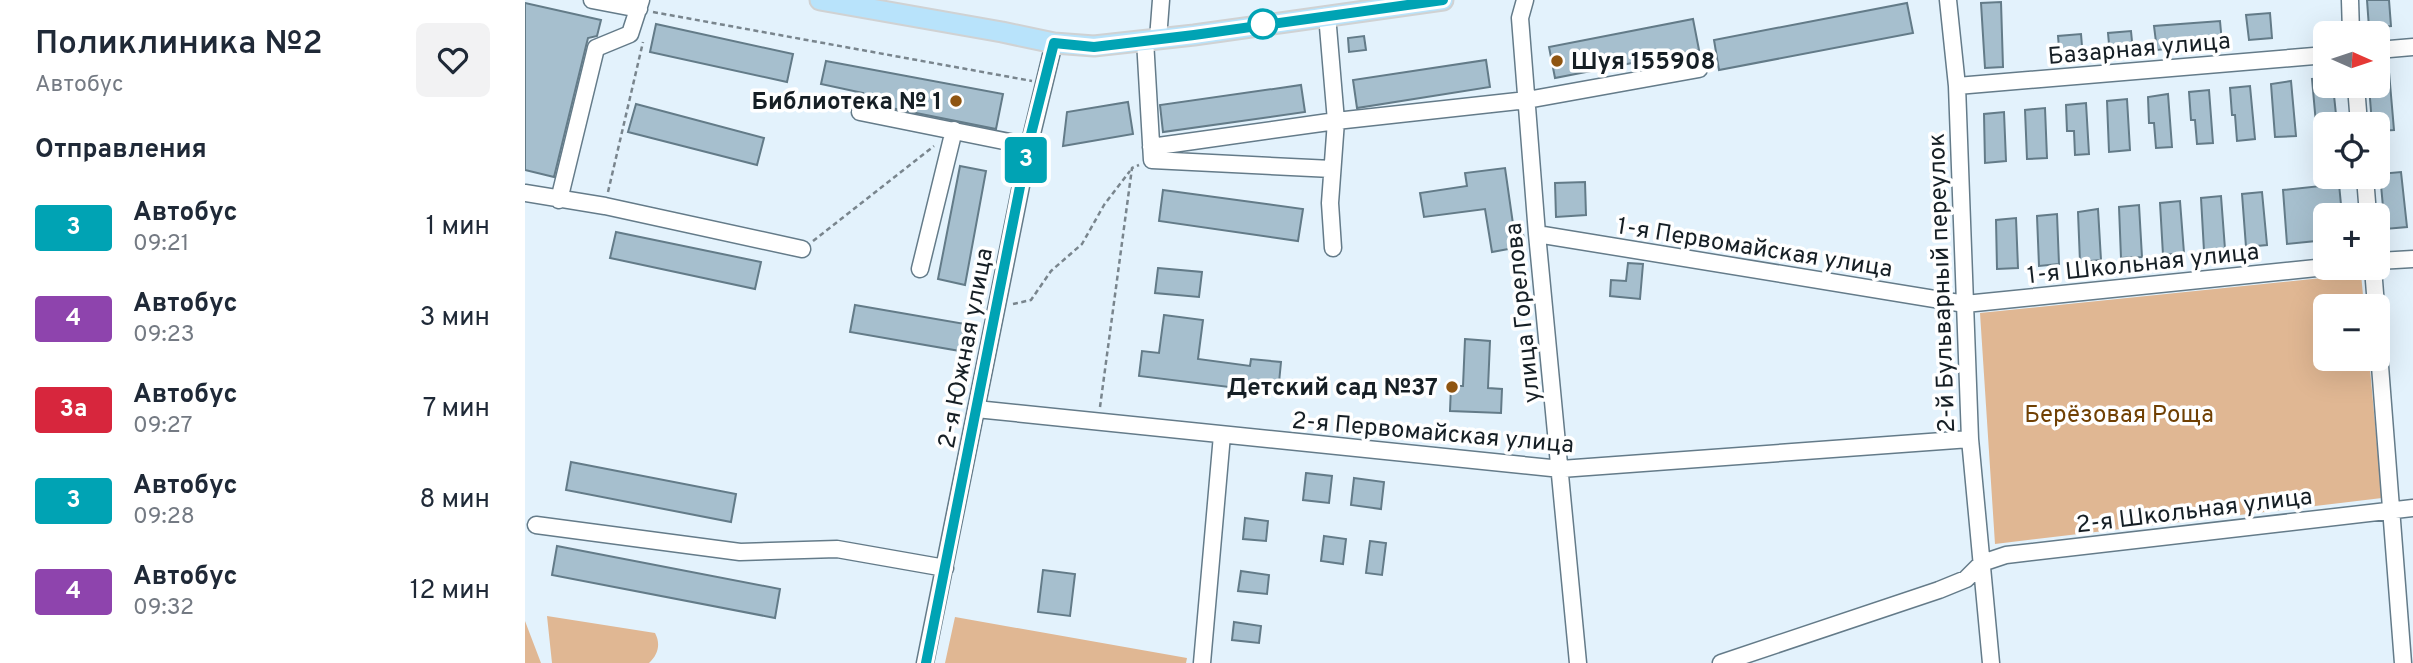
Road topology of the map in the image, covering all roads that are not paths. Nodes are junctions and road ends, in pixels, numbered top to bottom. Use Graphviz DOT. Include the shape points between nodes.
graph roads {
  1 [pos="591,0"];
  2 [pos="1161,0"];
  3 [pos="1443,0"];
  4 [pos="1525,0"];
  5 [pos="1948,0"];
  6 [pos="2350,0"];
  7 [pos="828,1"];
  8 [pos="640,5"];
  9 [pos="1350,6"];
  10 [pos="1327,15"];
  11 [pos="2351,21"];
  12 [pos="1151,39"];
  13 [pos="1054,43"];
  14 [pos="2413,47"];
  15 [pos="2391,49"];
  16 [pos="2313,56"];
  17 [pos="1699,69"];
  18 [pos="1957,86"];
  19 [pos="1527,100"];
  20 [pos="860,112"];
  21 [pos="1336,121"];
  22 [pos="954,130"];
  23 [pos="1028,146"];
  24 [pos="1152,154"];
  25 [pos="1332,169"];
  26 [pos="525,193"];
  27 [pos="559,200"];
  28 [pos="1537,234"];
  29 [pos="1333,248"];
  30 [pos="802,249"];
  31 [pos="2413,259"];
  32 [pos="2390,260"];
  33 [pos="2313,268"];
  34 [pos="920,270"];
  35 [pos="1965,304"];
  36 [pos="2380,371"];
  37 [pos="977,409"];
  38 [pos="1222,435"];
  39 [pos="1970,439"];
  40 [pos="1561,469"];
  41 [pos="2413,508"];
  42 [pos="2390,510"];
  43 [pos="536,525"];
  44 [pos="1982,563"];
  45 [pos="945,568"];
  46 [pos="925,663"];
  47 [pos="1202,663"];
  48 [pos="1578,663"];
  49 [pos="1721,663"];
  50 [pos="1991,663"];
  51 [pos="2403,663"];
  1 -- 8 [label="street"];
  2 -- 12 [label="street"];
  3 -- 9 [label="main road"];
  4 -- 19 [label="street, улица Горелова" via="1520,18"];
  5 -- 18 [label="street, 2-й Бульварный переулок"];
  6 -- 11 [label="street"];
  7 -- 13 [label="main road"];
  8 -- 27 [label="street" via="630,33 596,48"];
  9 -- 10 [label="main road"];
  10 -- 12 [label="main road"];
  10 -- 21 [label="street"];
  12 -- 13 [label="main road" via="1094,47"];
  12 -- 24 [label="street"];
  13 -- 23 [label="street, 2-я Южная улица"];
  14 -- 15 [label="street"];
  16 -- 18 [label="street, Базарная улица"];
  17 -- 19 [label="street"];
  18 -- 35 [label="street, 2-й Бульварный переулок"];
  19 -- 21 [label="street"];
  19 -- 28 [label="street, улица Горелова"];
  20 -- 22 [label="street"];
  21 -- 24 [label="street"];
  21 -- 25 [label="street"];
  22 -- 23 [label="street"];
  22 -- 34 [label="street"];
  23 -- 37 [label="street, 2-я Южная улица"];
  24 -- 25 [label="street"];
  25 -- 29 [label="street"];
  26 -- 27 [label="street"];
  27 -- 30 [label="street"];
  28 -- 35 [label="street, 1-я Первомайская улица"];
  28 -- 40 [label="street, улица Горелова"];
  31 -- 32 [label="street"];
  33 -- 35 [label="street, 1-я Школьная улица"];
  35 -- 39 [label="street, 2-й Бульварный переулок"];
  36 -- 42 [label="street"];
  37 -- 38 [label="street, 2-я Первомайская улица"];
  37 -- 45 [label="street, 2-я Южная улица"];
  38 -- 40 [label="street, 2-я Первомайская улица"];
  38 -- 47 [label="street"];
  39 -- 40 [label="street, 2-я Первомайская улица"];
  39 -- 44 [label="street, 2-й Бульварный переулок"];
  40 -- 48 [label="street, улица Горелова"];
  41 -- 42 [label="street, 2-я Школьная улица"];
  42 -- 44 [label="street, 2-я Школьная улица" via="2025,552"];
  42 -- 51 [label="street"];
  43 -- 45 [label="street" via="740,552 837,549"];
  44 -- 49 [label="street" via="1966,579 1939,590"];
  44 -- 50 [label="street, 2-й Бульварный переулок"];
  45 -- 46 [label="street, 2-я Южная улица"];
}
